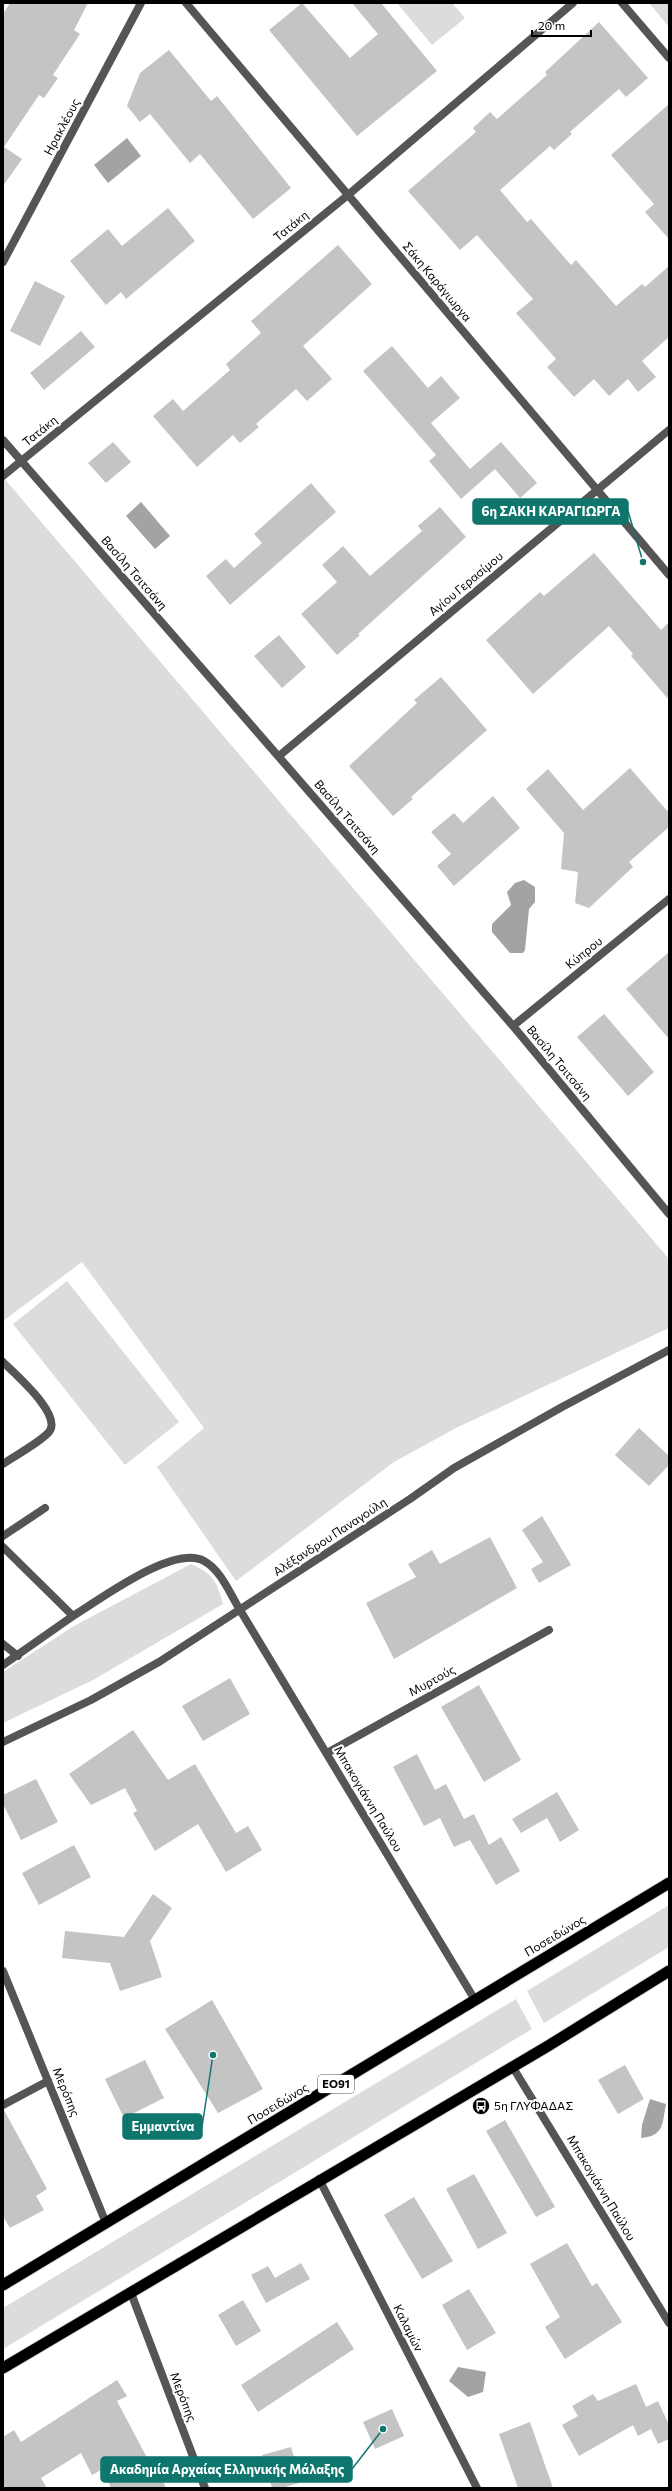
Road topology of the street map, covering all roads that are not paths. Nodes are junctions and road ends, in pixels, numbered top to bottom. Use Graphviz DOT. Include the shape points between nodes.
graph roads {
  1 [pos="141,3"];
  2 [pos="186,3"];
  3 [pos="573,3"];
  4 [pos="622,3"];
  5 [pos="669,58"];
  6 [pos="348,195"];
  7 [pos="3,262"];
  8 [pos="669,430"];
  9 [pos="3,440"];
  10 [pos="20,462"];
  11 [pos="3,476"];
  12 [pos="597,490"];
  13 [pos="669,576"];
  14 [pos="279,756"];
  15 [pos="669,899"];
  16 [pos="513,1026"];
  17 [pos="669,1214"];
  18 [pos="669,1350"];
  19 [pos="3,1362"];
  20 [pos="3,1464"];
  21 [pos="45,1508"];
  22 [pos="3,1536"];
  23 [pos="3,1547"];
  24 [pos="240,1610"];
  25 [pos="73,1616"];
  26 [pos="549,1630"];
  27 [pos="3,1644"];
  28 [pos="18,1656"];
  29 [pos="3,1665"];
  30 [pos="3,1742"];
  31 [pos="327,1753"];
  32 [pos="669,1883"];
  33 [pos="3,1971"];
  34 [pos="669,1971"];
  35 [pos="475,2000"];
  36 [pos="512,2066"];
  37 [pos="48,2081"];
  38 [pos="3,2105"];
  39 [pos="319,2179"];
  40 [pos="106,2223"];
  41 [pos="3,2285"];
  42 [pos="131,2293"];
  43 [pos="669,2323"];
  44 [pos="3,2368"];
  45 [pos="205,2488"];
  46 [pos="477,2488"];
  1 -- 7 [label="street, Ηρακλέους"];
  2 -- 6 [label="street, Σάκη Καράγιωργα"];
  3 -- 6 [label="street, Τατάκη"];
  4 -- 5 [label="street"];
  6 -- 10 [label="street, Τατάκη"];
  6 -- 12 [label="street, Σάκη Καράγιωργα"];
  8 -- 12 [label="street, Αγίου Γερασίμου"];
  9 -- 10 [label="street, Βασίλη Τσιτσάνη"];
  10 -- 11 [label="street, Τατάκη"];
  10 -- 14 [label="street, Βασίλη Τσιτσάνη"];
  12 -- 13 [label="street, Σάκη Καράγιωργα"];
  12 -- 14 [label="street, Αγίου Γερασίμου"];
  14 -- 16 [label="street, Βασίλη Τσιτσάνη"];
  15 -- 16 [label="street, Κύπρου"];
  16 -- 17 [label="street, Βασίλη Τσιτσάνη"];
  18 -- 24 [label="street, Αλέξανδρου Παναγούλη" via="562,1406 454,1468"];
  19 -- 20 [label="street" via="49,1412 52,1423 48,1433"];
  21 -- 22 [label="street"];
  23 -- 25 [label="street"];
  24 -- 25 [label="street, Μπακογιάννη Παύλου" via="215,1569 204,1560 191,1557 174,1558 157,1565"];
  24 -- 30 [label="street, Αλέξανδρου Παναγούλη" via="159,1662 90,1700"];
  24 -- 31 [label="street, Μπακογιάννη Παύλου"];
  25 -- 28 [label="street, Μπακογιάννη Παύλου"];
  26 -- 31 [label="street, Μυρτούς"];
  27 -- 28 [label="street"];
  28 -- 29 [label="street, Μπακογιάννη Παύλου"];
  31 -- 35 [label="street, Μπακογιάννη Παύλου"];
  32 -- 35 [label="highway, Ποσειδώνος / ΕΟ91"];
  33 -- 37 [label="street, Μερόπης"];
  34 -- 36 [label="highway"];
  35 -- 40 [label="highway, Ποσειδώνος / ΕΟ91"];
  36 -- 39 [label="highway"];
  36 -- 43 [label="street, Μπακογιάννη Παύλου"];
  37 -- 38 [label="street"];
  37 -- 40 [label="street, Μερόπης"];
  39 -- 42 [label="highway"];
  39 -- 46 [label="street, Καλαμών"];
  40 -- 41 [label="highway, Ποσειδώνος / ΕΟ91"];
  42 -- 44 [label="highway"];
  42 -- 45 [label="street, Μερόπης"];
}
